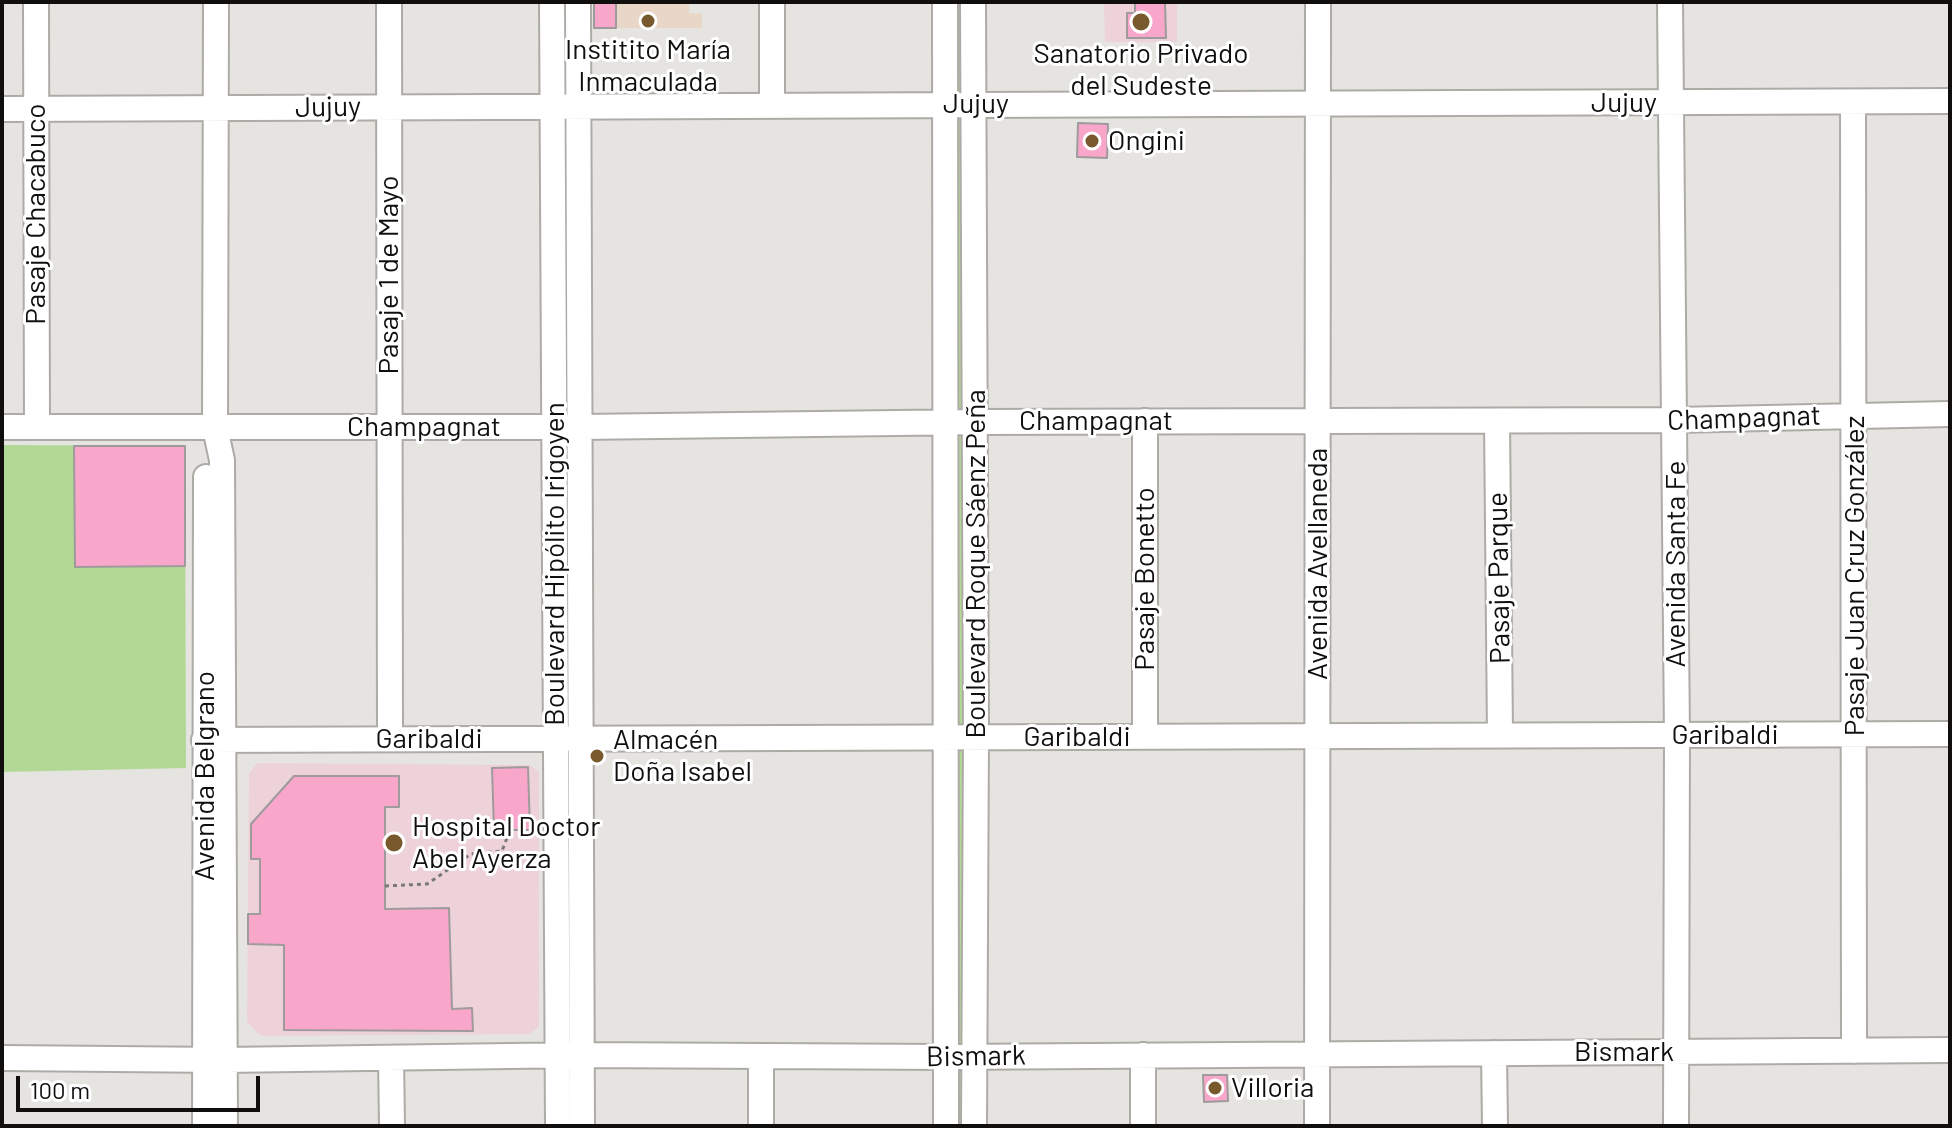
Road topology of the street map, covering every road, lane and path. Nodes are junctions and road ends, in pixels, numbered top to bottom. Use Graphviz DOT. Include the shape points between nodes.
graph roads {
  1 [pos="36,2"];
  2 [pos="216,2"];
  3 [pos="389,2"];
  4 [pos="552,2"];
  5 [pos="578,2"];
  6 [pos="772,2"];
  7 [pos="945,2"];
  8 [pos="973,2"];
  9 [pos="1318,2"];
  10 [pos="1670,2"];
  11 [pos="1950,101"];
  12 [pos="1853,102"];
  13 [pos="1671,103"];
  14 [pos="772,104"];
  15 [pos="946,104"];
  16 [pos="974,104"];
  17 [pos="1318,104"];
  18 [pos="389,106"];
  19 [pos="552,106"];
  20 [pos="579,106"];
  21 [pos="2,109"];
  22 [pos="36,109"];
  23 [pos="216,109"];
  24 [pos="1950,414"];
  25 [pos="1854,415"];
  26 [pos="1675,420"];
  27 [pos="1145,421"];
  28 [pos="1319,421"];
  29 [pos="1497,421"];
  30 [pos="945,422"];
  31 [pos="975,422"];
  32 [pos="2,427"];
  33 [pos="37,427"];
  34 [pos="390,427"];
  35 [pos="553,427"];
  36 [pos="580,427"];
  37 [pos="215,428"];
  38 [pos="1856,734"];
  39 [pos="1950,734"];
  40 [pos="1500,735"];
  41 [pos="1677,735"];
  42 [pos="1317,736"];
  43 [pos="947,737"];
  44 [pos="976,737"];
  45 [pos="1145,737"];
  46 [pos="390,739"];
  47 [pos="556,739"];
  48 [pos="582,739"];
  49 [pos="214,740"];
  50 [pos="510,830"];
  51 [pos="385,886"];
  52 [pos="1950,1050"];
  53 [pos="1854,1051"];
  54 [pos="1676,1052"];
  55 [pos="1494,1053"];
  56 [pos="1317,1054"];
  57 [pos="570,1055"];
  58 [pos="1143,1055"];
  59 [pos="974,1056"];
  60 [pos="761,1057"];
  61 [pos="947,1057"];
  62 [pos="2,1058"];
  63 [pos="391,1058"];
  64 [pos="215,1060"];
  65 [pos="205,1126"];
  66 [pos="225,1126"];
  67 [pos="392,1126"];
  68 [pos="558,1126"];
  69 [pos="582,1126"];
  70 [pos="761,1126"];
  71 [pos="946,1126"];
  72 [pos="974,1126"];
  73 [pos="1143,1126"];
  74 [pos="1317,1126"];
  75 [pos="1495,1126"];
  76 [pos="1676,1126"];
  1 -- 22 [label="street, Pasaje Chacabuco"];
  2 -- 23 [label="street, Avenida Belgrano"];
  3 -- 18 [label="street, Pasaje 1 de Mayo"];
  4 -- 19 [label="street, Boulevard Hipólito Irigoyen"];
  5 -- 20 [label="street, Boulevard Hipólito Irigoyen"];
  6 -- 14 [label="street"];
  7 -- 15 [label="street, Boulevard Roque Sáenz Peña"];
  8 -- 16 [label="street, Boulevard Roque Sáenz Peña"];
  9 -- 17 [label="street, Avenida Avellaneda"];
  10 -- 13 [label="street, Avenida Santa Fe"];
  11 -- 12 [label="street, Jujuy"];
  12 -- 13 [label="street, Jujuy"];
  12 -- 25 [label="street, Pasaje Juan Cruz González"];
  13 -- 17 [label="street, Jujuy"];
  13 -- 26 [label="street, Avenida Santa Fe"];
  14 -- 15 [label="street, Jujuy"];
  14 -- 20 [label="street, Jujuy"];
  15 -- 16 [label="street, Jujuy"];
  15 -- 30 [label="street, Boulevard Roque Sáenz Peña"];
  16 -- 17 [label="street, Jujuy"];
  16 -- 31 [label="street, Boulevard Roque Sáenz Peña"];
  17 -- 28 [label="street, Avenida Avellaneda"];
  18 -- 19 [label="street, Jujuy"];
  18 -- 23 [label="street, Jujuy"];
  18 -- 34 [label="street, Pasaje 1 de Mayo"];
  19 -- 20 [label="street, Jujuy"];
  19 -- 35 [label="street, Boulevard Hipólito Irigoyen"];
  20 -- 36 [label="street, Boulevard Hipólito Irigoyen"];
  21 -- 22 [label="street, Jujuy"];
  22 -- 23 [label="street, Jujuy"];
  22 -- 33 [label="street, Pasaje Chacabuco"];
  23 -- 37 [label="street, Avenida Belgrano"];
  24 -- 25 [label="street, Champagnat"];
  25 -- 26 [label="street, Champagnat"];
  25 -- 38 [label="street, Pasaje Juan Cruz González"];
  26 -- 29 [label="street, Champagnat"];
  26 -- 41 [label="street, Avenida Santa Fe"];
  27 -- 28 [label="street, Champagnat"];
  27 -- 31 [label="street, Champagnat"];
  27 -- 45 [label="street, Pasaje Bonetto"];
  28 -- 29 [label="street, Champagnat"];
  28 -- 42 [label="street, Avenida Avellaneda"];
  29 -- 40 [label="street, Pasaje Parque"];
  30 -- 31 [label="street, Champagnat"];
  30 -- 36 [label="street, Champagnat"];
  30 -- 43 [label="street, Boulevard Roque Sáenz Peña"];
  31 -- 44 [label="street, Boulevard Roque Sáenz Peña"];
  32 -- 33 [label="street, Champagnat"];
  33 -- 37 [label="street, Champagnat"];
  34 -- 35 [label="street, Champagnat"];
  34 -- 37 [label="street, Champagnat"];
  34 -- 46 [label="street, Pasaje 1 de Mayo"];
  35 -- 36 [label="street, Champagnat"];
  35 -- 47 [label="street, Boulevard Hipólito Irigoyen"];
  36 -- 48 [label="street, Boulevard Hipólito Irigoyen"];
  37 -- 49 [label="street, Avenida Belgrano" via="222,460"];
  38 -- 39 [label="street, Garibaldi"];
  38 -- 41 [label="street, Garibaldi"];
  38 -- 53 [label="street, Pasaje Juan Cruz González"];
  40 -- 41 [label="street, Garibaldi"];
  40 -- 42 [label="street, Garibaldi"];
  41 -- 54 [label="street, Avenida Santa Fe"];
  42 -- 45 [label="street, Garibaldi"];
  42 -- 56 [label="street, Avenida Avellaneda"];
  43 -- 44 [label="street, Garibaldi"];
  43 -- 48 [label="street, Garibaldi"];
  43 -- 61 [label="street, Boulevard Roque Sáenz Peña"];
  44 -- 45 [label="street, Garibaldi"];
  44 -- 59 [label="street, Boulevard Roque Sáenz Peña"];
  46 -- 47 [label="street, Garibaldi"];
  46 -- 49 [label="street, Garibaldi"];
  47 -- 48 [label="street, Garibaldi"];
  47 -- 57 [label="street, Boulevard Hipólito Irigoyen"];
  48 -- 57 [label="street, Boulevard Hipólito Irigoyen"];
  49 -- 64 [label="street, Avenida Belgrano"];
  50 -- 51 [label="path" via="502,851 471,854 427,884"];
  52 -- 53 [label="street, Bismark"];
  53 -- 54 [label="street, Bismark"];
  54 -- 55 [label="street, Bismark"];
  54 -- 76 [label="street, Avenida Santa Fe"];
  55 -- 56 [label="street, Bismark"];
  55 -- 75 [label="street"];
  56 -- 58 [label="street, Bismark"];
  56 -- 74 [label="street, Avenida Avellaneda"];
  57 -- 60 [label="street, Bismark"];
  57 -- 63 [label="street, Bismark"];
  57 -- 68 [label="street, Boulevard Hipólito Irigoyen"];
  57 -- 69 [label="street, Boulevard Hipólito Irigoyen"];
  58 -- 59 [label="street, Bismark"];
  58 -- 73 [label="street"];
  59 -- 61 [label="street, Bismark"];
  59 -- 72 [label="street, Boulevard Roque Sáenz Peña"];
  60 -- 61 [label="street, Bismark"];
  60 -- 70 [label="street"];
  61 -- 71 [label="street, Boulevard Roque Sáenz Peña"];
  62 -- 64 [label="street, Bismark"];
  63 -- 64 [label="street, Bismark"];
  63 -- 67 [label="street"];
  64 -- 65 [label="street, Avenida Belgrano"];
  64 -- 66 [label="street, Avenida Belgrano"];
}
